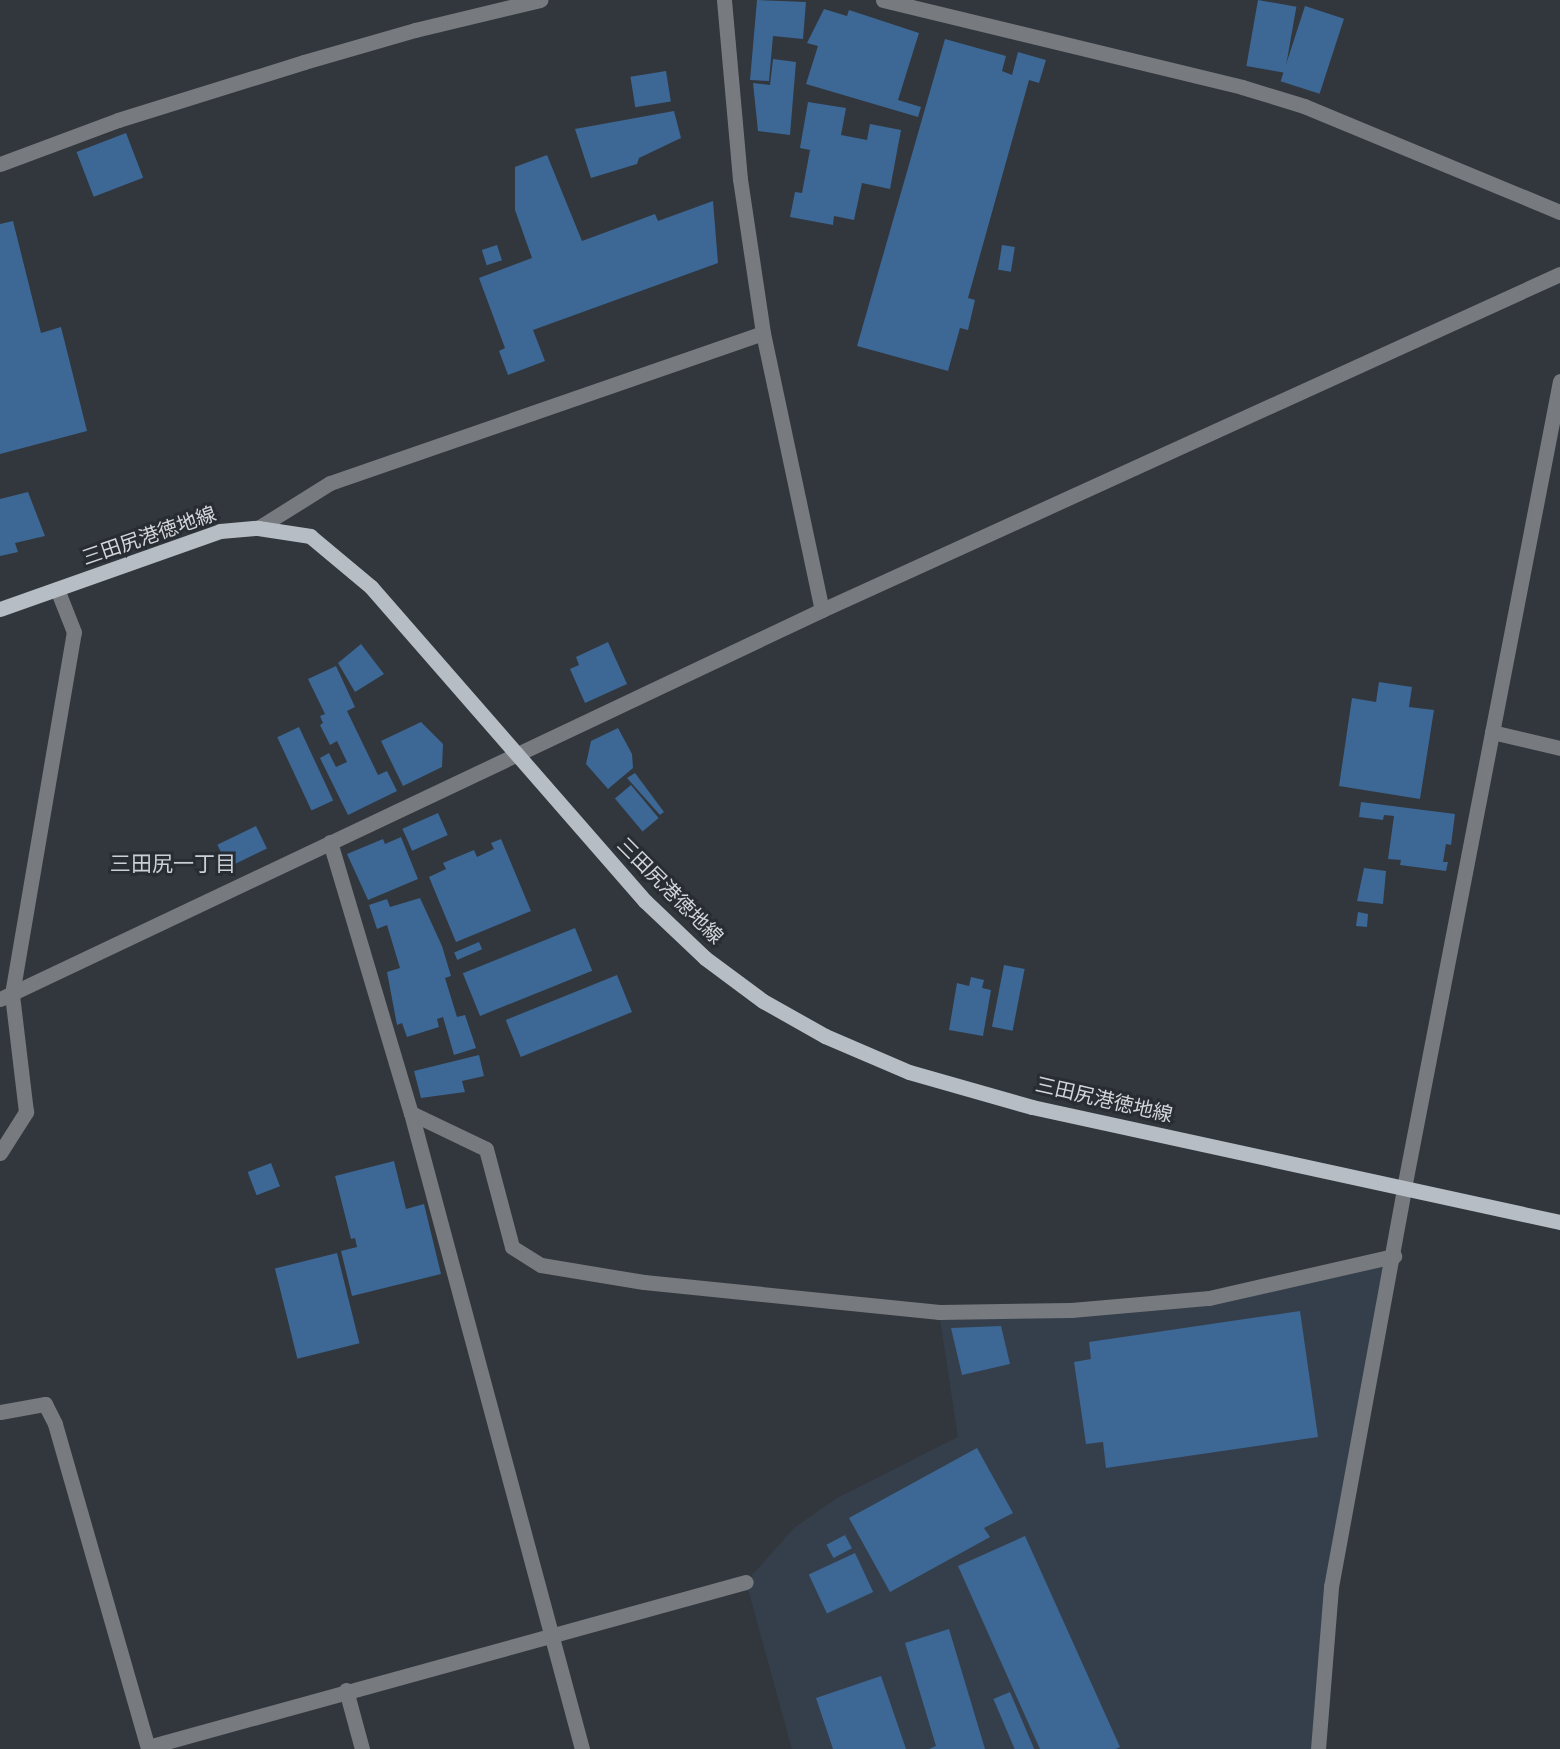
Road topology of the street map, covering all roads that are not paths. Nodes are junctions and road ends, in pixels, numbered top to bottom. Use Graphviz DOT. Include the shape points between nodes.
graph roads {
  1 [pos="540,0"];
  2 [pos="724,0"];
  3 [pos="883,0"];
  4 [pos="0,164"];
  5 [pos="1560,212"];
  6 [pos="1560,274"];
  7 [pos="764,333"];
  8 [pos="1560,381"];
  9 [pos="258,528"];
  10 [pos="57,589"];
  11 [pos="0,609"];
  12 [pos="822,610"];
  13 [pos="1492,732"];
  14 [pos="1560,748"];
  15 [pos="517,756"];
  16 [pos="330,842"];
  17 [pos="6,997"];
  18 [pos="411,1113"];
  19 [pos="0,1153"];
  20 [pos="1404,1188"];
  21 [pos="1560,1222"];
  22 [pos="1394,1256"];
  23 [pos="0,1412"];
  24 [pos="746,1582"];
  25 [pos="552,1633"];
  26 [pos="346,1690"];
  27 [pos="148,1748"];
  28 [pos="362,1749"];
  29 [pos="582,1749"];
  30 [pos="1318,1749"];
  1 -- 4 [label="street" via="304,62 118,120"];
  2 -- 7 [label="street" via="740,179"];
  3 -- 5 [label="street" via="1304,106"];
  6 -- 12 [label="street"];
  7 -- 9 [label="street" via="330,483"];
  7 -- 12 [label="street"];
  8 -- 13 [label="street"];
  9 -- 10 [label="main road, 三田尻港徳地線" via="220,531"];
  9 -- 15 [label="main road, 三田尻港徳地線" via="310,536 335,554 371,587"];
  10 -- 11 [label="main road, 三田尻港徳地線"];
  10 -- 17 [label="street" via="74,632"];
  12 -- 15 [label="street"];
  13 -- 14 [label="street"];
  13 -- 20 [label="street"];
  15 -- 16 [label="street"];
  15 -- 20 [label="main road, 三田尻港徳地線" via="645,902 705,958 763,1000 825,1036 909,1072 1032,1107"];
  16 -- 17 [label="street"];
  16 -- 18 [label="street"];
  17 -- 19 [label="street" via="26,1112"];
  18 -- 22 [label="street" via="486,1149 512,1247 541,1265 644,1282 939,1312 1071,1310 1209,1298"];
  18 -- 25 [label="street"];
  20 -- 21 [label="main road, 三田尻港徳地線"];
  20 -- 22 [label="street"];
  22 -- 30 [label="street" via="1331,1587"];
  23 -- 27 [label="street" via="45,1404 56,1424"];
  24 -- 25 [label="street"];
  25 -- 26 [label="street"];
  25 -- 29 [label="street"];
  26 -- 27 [label="street"];
  26 -- 28 [label="street"];
}
